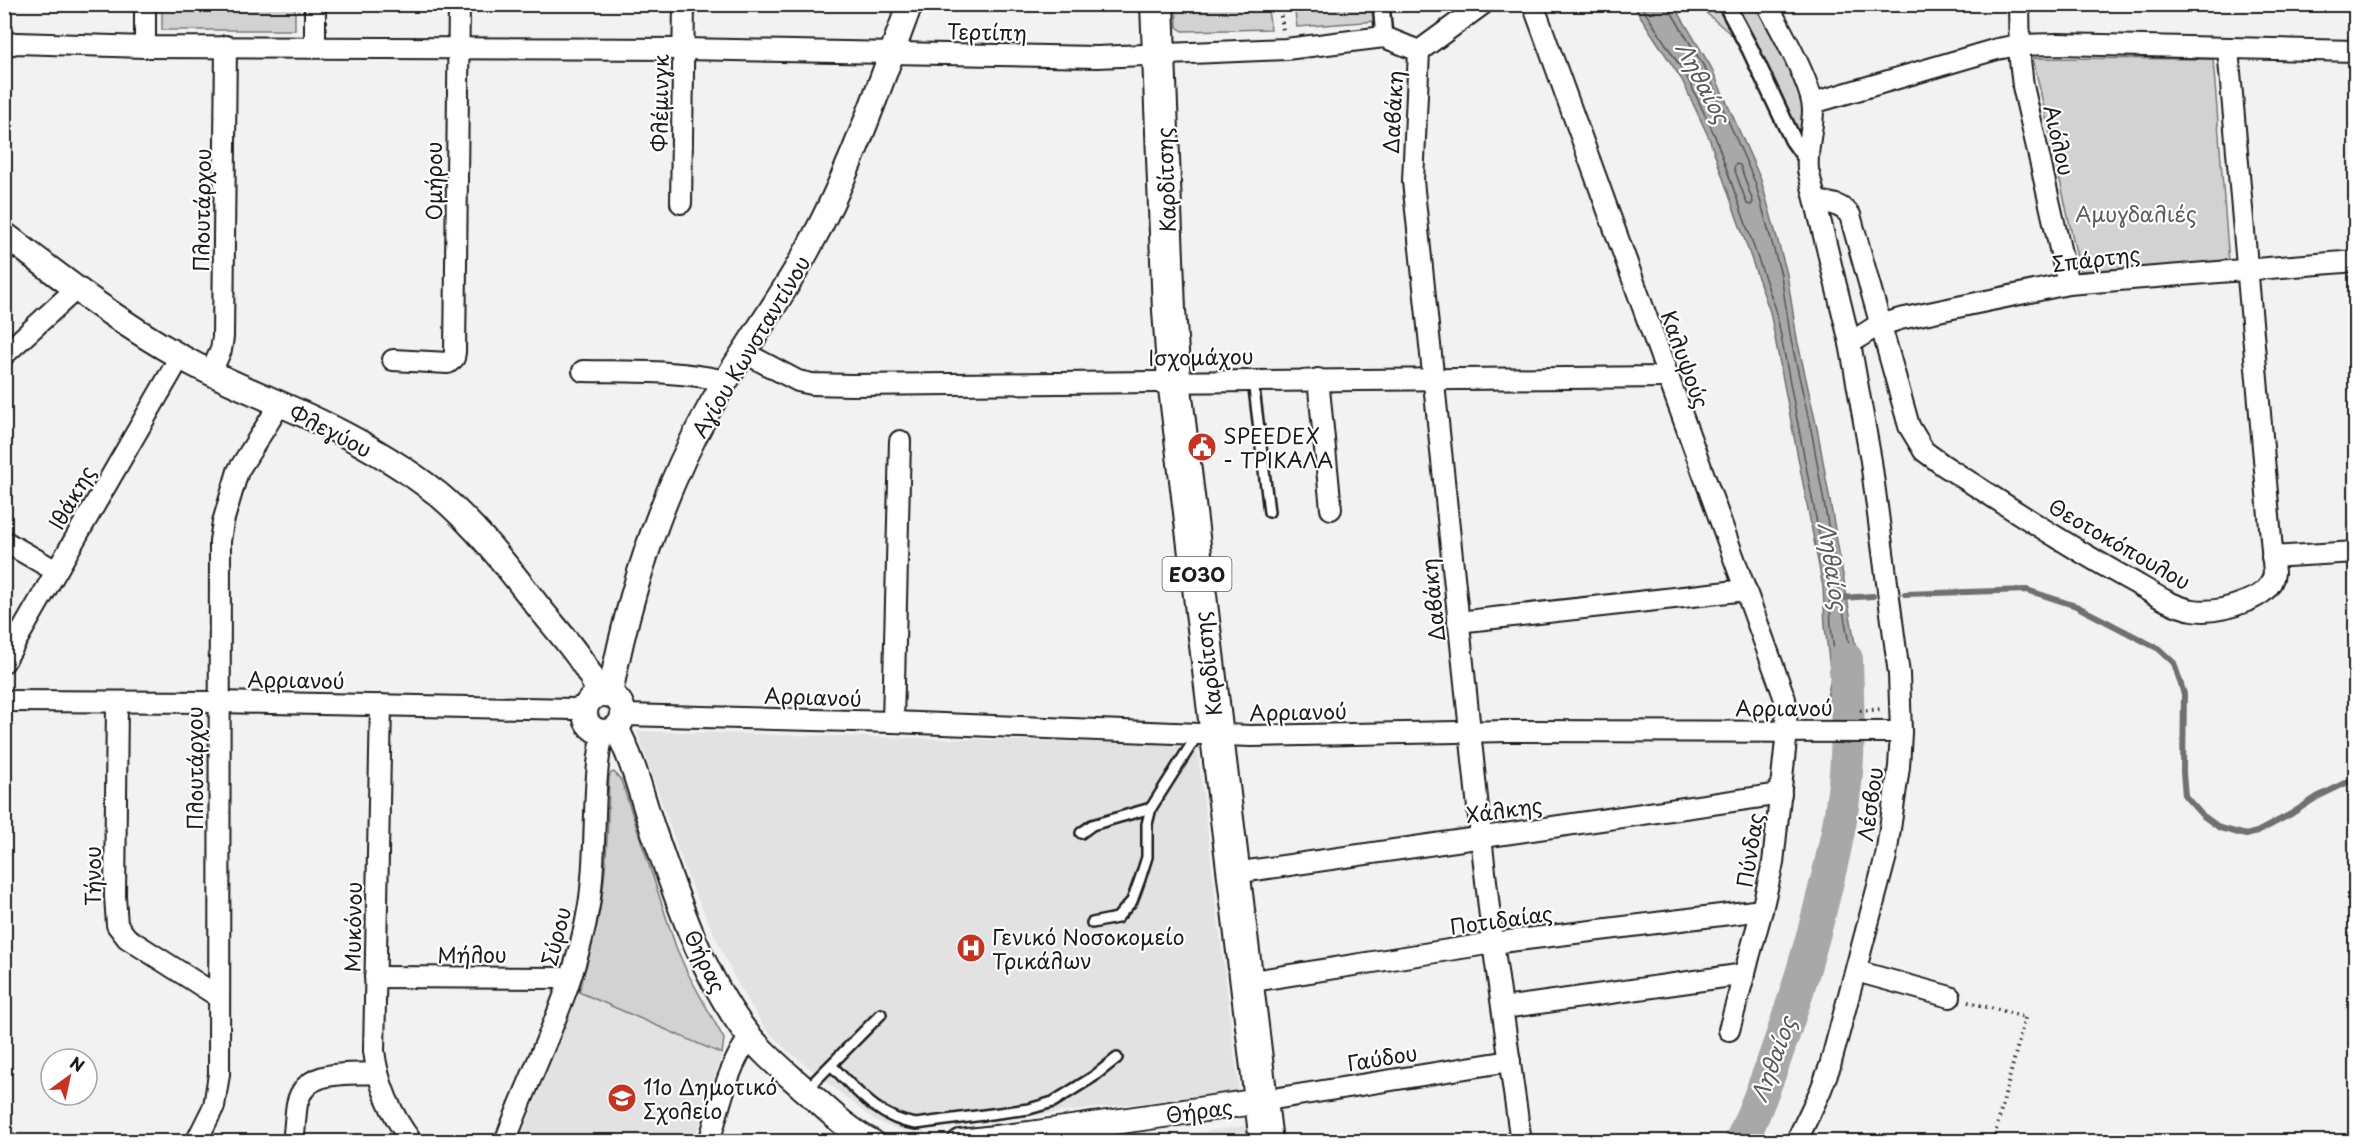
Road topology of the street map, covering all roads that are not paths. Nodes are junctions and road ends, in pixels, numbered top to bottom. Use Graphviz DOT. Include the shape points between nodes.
graph roads {
  1 [pos="145,4"];
  2 [pos="315,4"];
  3 [pos="459,4"];
  4 [pos="684,4"];
  5 [pos="910,4"];
  6 [pos="1157,4"];
  7 [pos="1381,4"];
  8 [pos="1483,4"];
  9 [pos="1533,4"];
  10 [pos="1726,4"];
  11 [pos="1767,4"];
  12 [pos="2019,4"];
  13 [pos="1384,38"];
  14 [pos="9,42"];
  15 [pos="2019,45"];
  16 [pos="145,46"];
  17 [pos="226,46"];
  18 [pos="315,46"];
  19 [pos="458,49"];
  20 [pos="684,49"];
  21 [pos="2228,50"];
  22 [pos="1419,51"];
  23 [pos="2355,51"];
  24 [pos="892,53"];
  25 [pos="1160,56"];
  26 [pos="1812,103"];
  27 [pos="1808,161"];
  28 [pos="1816,201"];
  29 [pos="681,203"];
  30 [pos="4,234"];
  31 [pos="2355,261"];
  32 [pos="2247,270"];
  33 [pos="2068,284"];
  34 [pos="77,288"];
  35 [pos="1880,324"];
  36 [pos="1850,343"];
  37 [pos="743,352"];
  38 [pos="4,355"];
  39 [pos="180,357"];
  40 [pos="393,360"];
  41 [pos="583,371"];
  42 [pos="211,372"];
  43 [pos="1667,377"];
  44 [pos="1253,379"];
  45 [pos="1317,379"];
  46 [pos="1174,380"];
  47 [pos="1432,380"];
  48 [pos="726,381"];
  49 [pos="280,404"];
  50 [pos="900,441"];
  51 [pos="1331,509"];
  52 [pos="1269,512"];
  53 [pos="4,541"];
  54 [pos="2355,552"];
  55 [pos="2272,557"];
  56 [pos="56,572"];
  57 [pos="1746,590"];
  58 [pos="1458,622"];
  59 [pos="4,662"];
  60 [pos="598,698"];
  61 [pos="4,701"];
  62 [pos="117,702"];
  63 [pos="218,702"];
  64 [pos="381,705"];
  65 [pos="893,722"];
  66 [pos="614,725"];
  67 [pos="1787,731"];
  68 [pos="1898,732"];
  69 [pos="1470,733"];
  70 [pos="1207,734"];
  71 [pos="1781,794"];
  72 [pos="1151,808"];
  73 [pos="1081,833"];
  74 [pos="1481,837"];
  75 [pos="1234,873"];
  76 [pos="1762,910"];
  77 [pos="1092,923"];
  78 [pos="1493,943"];
  79 [pos="1856,971"];
  80 [pos="1744,974"];
  81 [pos="375,977"];
  82 [pos="569,978"];
  83 [pos="1247,982"];
  84 [pos="219,997"];
  85 [pos="1950,997"];
  86 [pos="1503,1008"];
  87 [pos="881,1014"];
  88 [pos="1728,1030"];
  89 [pos="750,1037"];
  90 [pos="1117,1058"];
  91 [pos="1510,1061"];
  92 [pos="831,1065"];
  93 [pos="378,1073"];
  94 [pos="806,1090"];
  95 [pos="1261,1101"];
  96 [pos="1031,1138"];
  97 [pos="196,1142"];
  98 [pos="293,1142"];
  99 [pos="412,1142"];
  100 [pos="505,1142"];
  101 [pos="709,1142"];
  102 [pos="872,1142"];
  103 [pos="960,1142"];
  104 [pos="1266,1142"];
  105 [pos="1521,1142"];
  106 [pos="1796,1142"];
  1 -- 16 [label="street"];
  2 -- 18 [label="street"];
  3 -- 19 [label="street, Ομήρου"];
  4 -- 20 [label="street, Φλέμινγκ"];
  5 -- 24 [label="street, Αγίου Κωνσταντίνου"];
  6 -- 25 [label="main road, Καρδίτσης / ΕΟ30"];
  7 -- 13 [label="street"];
  8 -- 22 [label="street"];
  9 -- 43 [label="street, Καλυψούς"];
  10 -- 27 [label="street" via="1793,140"];
  11 -- 26 [label="street"];
  12 -- 15 [label="street, Αιόλου"];
  13 -- 22 [label="street, Τερτίπη"];
  13 -- 25 [label="street, Τερτίπη" via="1286,49"];
  14 -- 16 [label="street, Τερτίπη"];
  15 -- 21 [label="street"];
  15 -- 26 [label="street"];
  15 -- 33 [label="street, Αιόλου" via="2023,86"];
  16 -- 17 [label="street, Τερτίπη"];
  17 -- 18 [label="street, Τερτίπη"];
  17 -- 42 [label="street, Πλουτάρχου" via="223,337"];
  18 -- 19 [label="street, Τερτίπη"];
  19 -- 20 [label="street, Τερτίπη"];
  19 -- 40 [label="street, Ομήρου" via="454,358 448,363"];
  20 -- 24 [label="street, Τερτίπη"];
  20 -- 29 [label="street, Φλέμινγκ"];
  21 -- 23 [label="street"];
  21 -- 32 [label="street, Θεοτοκόπουλου"];
  22 -- 47 [label="street, Δαβάκη" via="1413,181"];
  24 -- 25 [label="street, Τερτίπη"];
  24 -- 37 [label="street, Αγίου Κωνσταντίνου" via="817,233"];
  25 -- 46 [label="main road, Καρδίτσης / ΕΟ30"];
  26 -- 27 [label="street, Λέσβου"];
  27 -- 28 [label="street, Λέσβου"];
  28 -- 35 [label="street, Θεοτοκόπουλου" via="1834,203 1850,215"];
  28 -- 36 [label="street, Λέσβου"];
  30 -- 34 [label="street, Φλεγύου"];
  31 -- 32 [label="street, Σπάρτης"];
  32 -- 33 [label="street, Σπάρτης"];
  32 -- 55 [label="street, Θεοτοκόπουλου"];
  33 -- 35 [label="street, Σπάρτης"];
  34 -- 38 [label="street"];
  34 -- 39 [label="street, Φλεγύου"];
  35 -- 36 [label="street, Σπάρτης"];
  35 -- 55 [label="street, Θεοτοκόπουλου" via="1909,426 1924,451 2098,563 2183,608 2206,611 2238,605 2264,592 2273,577"];
  36 -- 68 [label="street, Λέσβου" via="1871,461 1899,674"];
  37 -- 46 [label="street, Ισχομάχου" via="798,381 812,384"];
  37 -- 48 [label="street, Αγίου Κωνσταντίνου"];
  39 -- 42 [label="street, Φλεγύου"];
  39 -- 56 [label="street, Ιθάκης"];
  41 -- 48 [label="street" via="643,372"];
  42 -- 49 [label="street, Φλεγύου"];
  43 -- 47 [label="street, Ισχομάχου"];
  43 -- 57 [label="street, Καλυψούς"];
  44 -- 45 [label="street, Ισχομάχου"];
  44 -- 46 [label="street, Ισχομάχου"];
  44 -- 52 [label="lane"];
  45 -- 47 [label="street, Ισχομάχου"];
  45 -- 51 [label="street"];
  46 -- 70 [label="main road, Καρδίτσης / ΕΟ30"];
  47 -- 58 [label="street, Δαβάκη"];
  48 -- 60 [label="street, Αγίου Κωνσταντίνου" via="682,463 652,534"];
  49 -- 60 [label="street, Φλεγύου" via="368,447 452,508 483,539 590,674"];
  49 -- 63 [label="street, Πλουτάρχου" via="238,471 223,522 219,556"];
  50 -- 65 [label="street"];
  53 -- 56 [label="street"];
  54 -- 55 [label="street"];
  56 -- 59 [label="street, Ιθάκης"];
  57 -- 58 [label="street"];
  57 -- 67 [label="street, Καλυψούς" via="1783,689"];
  58 -- 69 [label="street, Δαβάκη"];
  60 -- 64 [label="street, Αρριανού" via="574,709"];
  60 -- 66 [label="street" via="622,705"];
  60 -- 66 [label="street" via="585,712 588,723 592,728"];
  61 -- 62 [label="street, Αρριανού"];
  62 -- 63 [label="street, Αρριανού"];
  62 -- 84 [label="street, Τήνου" via="117,925 128,938"];
  63 -- 64 [label="street, Αρριανού"];
  63 -- 84 [label="street, Πλουτάρχου"];
  64 -- 81 [label="street, Μυκόνου"];
  65 -- 66 [label="street, Αρριανού"];
  65 -- 70 [label="street, Αρριανού"];
  66 -- 82 [label="street, Σύρου" via="596,789 589,906"];
  66 -- 89 [label="street, Θήρας" via="631,761 668,872 704,962"];
  67 -- 68 [label="street, Αρριανού"];
  67 -- 69 [label="street, Αρριανού"];
  67 -- 71 [label="street, Πύνδας"];
  68 -- 79 [label="street, Λέσβου" via="1896,791 1886,856"];
  69 -- 70 [label="street, Αρριανού"];
  69 -- 74 [label="street, Δαβάκη"];
  70 -- 72 [label="lane"];
  70 -- 75 [label="main road, Καρδίτσης / ΕΟ30"];
  71 -- 74 [label="street, Χάλκης"];
  71 -- 76 [label="street, Πύνδας" via="1773,863"];
  72 -- 73 [label="lane" via="1102,822"];
  72 -- 77 [label="lane" via="1147,857 1132,901 1117,918"];
  74 -- 75 [label="street, Χάλκης"];
  74 -- 78 [label="street, Δαβάκη"];
  75 -- 83 [label="main road, Καρδίτσης / ΕΟ30"];
  76 -- 78 [label="street, Ποτιδαίας"];
  76 -- 80 [label="street, Πύνδας"];
  78 -- 83 [label="street, Ποτιδαίας"];
  78 -- 86 [label="street, Δαβάκη"];
  79 -- 85 [label="street"];
  79 -- 106 [label="street, Λέσβου" via="1830,1066"];
  80 -- 86 [label="street"];
  80 -- 88 [label="street, Πύνδας"];
  81 -- 82 [label="street, Μήλου"];
  81 -- 93 [label="street, Μυκόνου" via="374,1052"];
  82 -- 100 [label="street, Σύρου"];
  83 -- 95 [label="main road, Καρδίτσης / ΕΟ30"];
  84 -- 97 [label="street, Πλουτάρχου" via="217,1096"];
  86 -- 91 [label="street, Δαβάκη"];
  87 -- 92 [label="lane"];
  89 -- 94 [label="street, Θήρας"];
  89 -- 101 [label="street" via="734,1063"];
  90 -- 92 [label="lane" via="1053,1102 1029,1109 916,1124 895,1119 868,1102"];
  91 -- 95 [label="street, Γαύδου"];
  91 -- 105 [label="street, Δαβάκη"];
  92 -- 94 [label="lane"];
  93 -- 98 [label="street" via="322,1076 310,1081 297,1104"];
  93 -- 99 [label="street, Μυκόνου" via="397,1119"];
  94 -- 102 [label="street, Θήρας"];
  95 -- 96 [label="street, Θήρας"];
  95 -- 104 [label="main road, Καρδίτσης / ΕΟ30"];
  96 -- 103 [label="street, Θήρας"];
}
